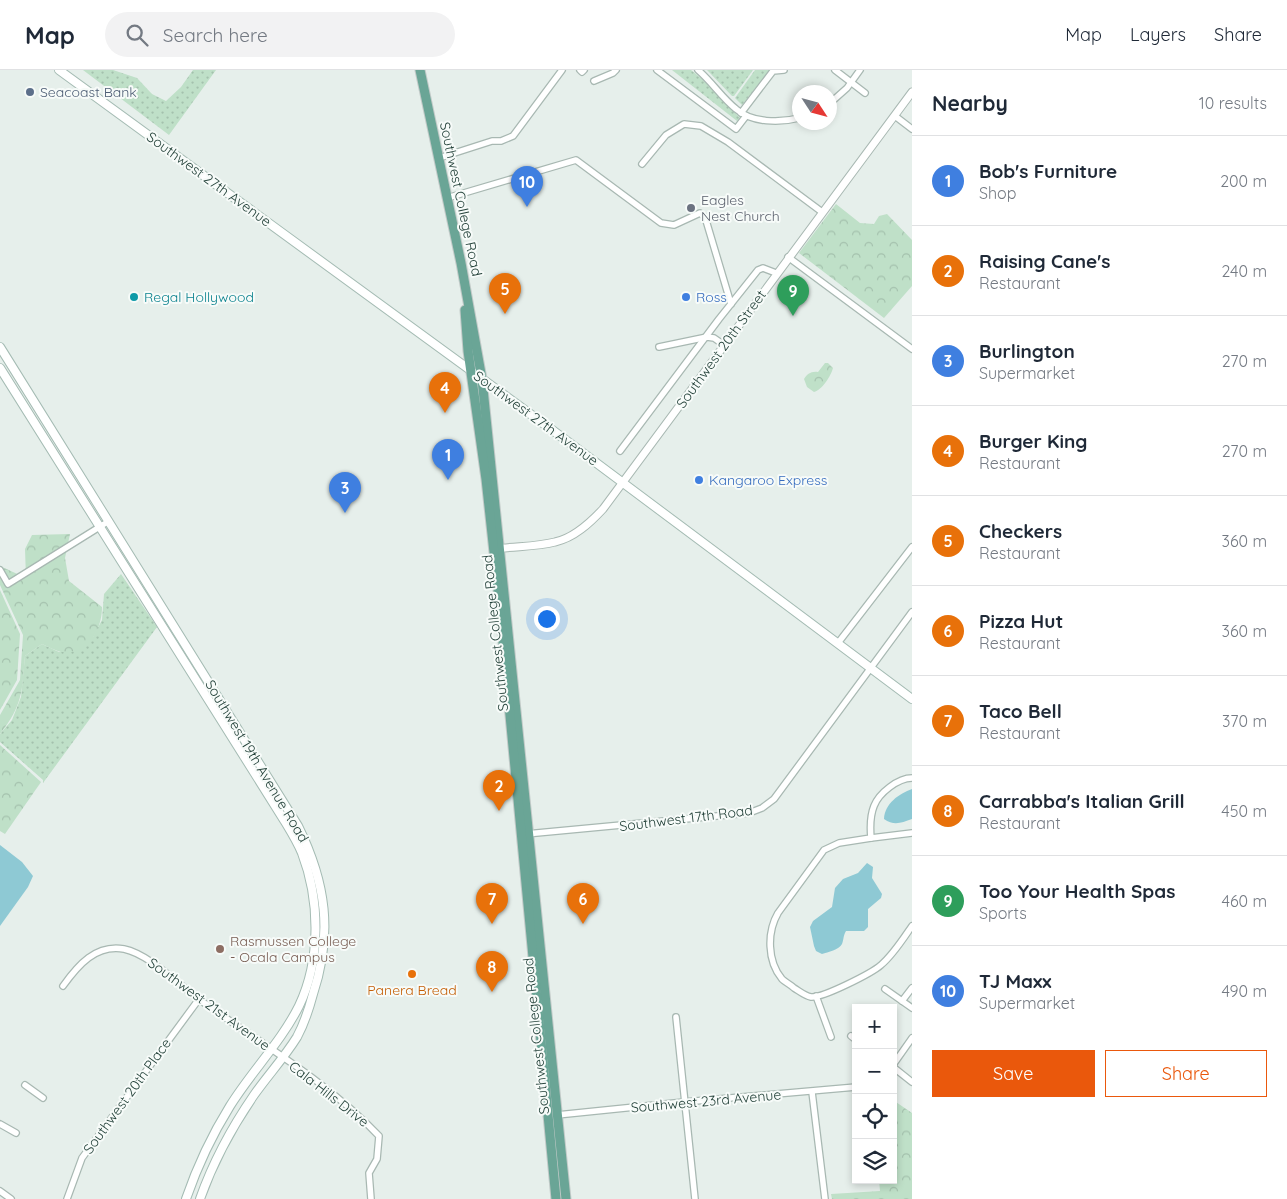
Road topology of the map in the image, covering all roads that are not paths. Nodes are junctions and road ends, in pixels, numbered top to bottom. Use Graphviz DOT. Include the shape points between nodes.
graph roads {
  1 [pos="59,70"];
  2 [pos="418,70"];
  3 [pos="562,70"];
  4 [pos="580,70"];
  5 [pos="584,70"];
  6 [pos="616,70"];
  7 [pos="657,70"];
  8 [pos="698,70"];
  9 [pos="784,70"];
  10 [pos="836,70"];
  11 [pos="860,70"];
  12 [pos="594,81"];
  13 [pos="851,82"];
  14 [pos="865,92"];
  15 [pos="912,92"];
  16 [pos="837,97"];
  17 [pos="744,114"];
  18 [pos="895,116"];
  19 [pos="792,119"];
  20 [pos="912,129"];
  21 [pos="439,158"];
  22 [pos="642,164"];
  23 [pos="447,198"];
  24 [pos="822,212"];
  25 [pos="788,257"];
  26 [pos="776,273"];
  27 [pos="731,304"];
  28 [pos="707,337"];
  29 [pos="724,345"];
  30 [pos="658,347"];
  31 [pos="912,349"];
  32 [pos="1,352"];
  33 [pos="0,368"];
  34 [pos="471,370"];
  35 [pos="482,378"];
  36 [pos="620,451"];
  37 [pos="623,482"];
  38 [pos="109,521"];
  39 [pos="100,526"];
  40 [pos="912,547"];
  41 [pos="497,549"];
  42 [pos="0,570"];
  43 [pos="912,612"];
  44 [pos="838,643"];
  45 [pos="871,668"];
  46 [pos="912,699"];
  47 [pos="912,778"];
  48 [pos="912,833"];
  49 [pos="525,834"];
  50 [pos="872,838"];
  51 [pos="912,926"];
  52 [pos="63,986"];
  53 [pos="912,988"];
  54 [pos="885,989"];
  55 [pos="816,996"];
  56 [pos="198,999"];
  57 [pos="902,1001"];
  58 [pos="912,1008"];
  59 [pos="676,1017"];
  60 [pos="831,1037"];
  61 [pos="912,1038"];
  62 [pos="270,1049"];
  63 [pos="283,1058"];
  64 [pos="897,1060"];
  65 [pos="897,1069"];
  66 [pos="912,1082"];
  67 [pos="25,1085"];
  68 [pos="852,1087"];
  69 [pos="812,1092"];
  70 [pos="43,1098"];
  71 [pos="684,1102"];
  72 [pos="557,1115"];
  73 [pos="0,1124"];
  74 [pos="16,1133"];
  75 [pos="0,1191"];
  76 [pos="11,1199"];
  77 [pos="67,1199"];
  78 [pos="186,1199"];
  79 [pos="200,1199"];
  80 [pos="371,1199"];
  81 [pos="556,1199"];
  82 [pos="566,1199"];
  83 [pos="695,1199"];
  84 [pos="824,1199"];
  1 -- 34 [label="main road, Southwest 27th Avenue"];
  2 -- 21 [label="main road, Southwest College Road"];
  2 -- 34 [label="main road, Southwest College Road" via="463,288"];
  3 -- 21 [label="street" via="513,136"];
  4 -- 5 [label="street"];
  6 -- 12 [label="street"];
  7 -- 17 [label="street" via="736,129"];
  8 -- 17 [label="street" via="734,108"];
  9 -- 17 [label="street" via="773,71"];
  10 -- 13 [label="street"];
  11 -- 13 [label="street"];
  13 -- 14 [label="street"];
  13 -- 16 [label="street"];
  15 -- 18 [label="street, Southwest 20th Street"];
  17 -- 19 [label="street" via="770,120"];
  18 -- 20 [label="street"];
  18 -- 24 [label="street, Southwest 20th Street"];
  21 -- 23 [label="main road, Southwest College Road"];
  22 -- 24 [label="street" via="666,135 684,124 701,126"];
  23 -- 27 [label="street" via="576,160 661,223 674,225 700,213 705,217"];
  23 -- 35 [label="main road, Southwest College Road"];
  24 -- 25 [label="street, Southwest 20th Street"];
  25 -- 26 [label="street, Southwest 20th Street"];
  25 -- 31 [label="street"];
  26 -- 27 [label="street" via="763,268 758,270"];
  26 -- 29 [label="street, Southwest 20th Street"];
  27 -- 28 [label="street"];
  28 -- 29 [label="street"];
  28 -- 30 [label="street"];
  28 -- 36 [label="street"];
  29 -- 37 [label="street, Southwest 20th Street"];
  32 -- 38 [label="main road, Southwest 19th Avenue Road"];
  33 -- 39 [label="main road, Southwest 19th Avenue Road"];
  34 -- 35 [label="main road, Southwest 27th Avenue"];
  34 -- 41 [label="main road, Southwest College Road"];
  35 -- 37 [label="main road, Southwest 27th Avenue"];
  35 -- 41 [label="main road, Southwest College Road"];
  37 -- 41 [label="street, Southwest 20th Street" via="589,524 572,535 556,542"];
  37 -- 44 [label="main road, Southwest 27th Avenue"];
  38 -- 39 [label="street"];
  38 -- 63 [label="main road, Southwest 19th Avenue Road" via="311,852 320,880 325,914 322,960 308,1012"];
  39 -- 42 [label="street" via="8,584"];
  39 -- 62 [label="main road, Southwest 19th Avenue Road" via="302,853 312,891 313,952 299,1005"];
  40 -- 44 [label="street"];
  41 -- 49 [label="main road, Southwest College Road"];
  43 -- 45 [label="street, Southwest 17th Road"];
  44 -- 45 [label="main road, Southwest 27th Avenue"];
  45 -- 46 [label="main road, Southwest 27th Avenue"];
  45 -- 49 [label="street, Southwest 17th Road" via="774,799 762,808 749,814"];
  47 -- 50 [label="street" via="887,789 874,804 870,826"];
  48 -- 50 [label="street"];
  49 -- 72 [label="main road, Southwest College Road"];
  49 -- 81 [label="main road, Southwest College Road"];
  50 -- 55 [label="street" via="839,843 824,850 773,921 769,940 774,964 782,979 802,993"];
  51 -- 55 [label="street" via="882,965"];
  52 -- 56 [label="street, Southwest 21st Avenue" via="84,960 96,952 124,949 142,955"];
  53 -- 57 [label="street"];
  54 -- 57 [label="street"];
  55 -- 60 [label="street"];
  56 -- 62 [label="street, Southwest 21st Avenue"];
  56 -- 77 [label="street, Southwest 20th Place" via="82,1158"];
  57 -- 58 [label="street"];
  59 -- 71 [label="street"];
  61 -- 64 [label="street"];
  62 -- 63 [label="street, Southwest 21st Avenue"];
  62 -- 78 [label="main road, Southwest 19th Avenue Road" via="230,1105 198,1167"];
  63 -- 79 [label="main road, Southwest 19th Avenue Road" via="228,1136"];
  63 -- 80 [label="street, Cala Hills Drive" via="359,1115 379,1136 376,1159 369,1173"];
  65 -- 66 [label="street"];
  67 -- 70 [label="street"];
  68 -- 69 [label="street, Southwest 23rd Avenue"];
  69 -- 71 [label="street, Southwest 23rd Avenue"];
  69 -- 84 [label="street"];
  71 -- 72 [label="street, Southwest 23rd Avenue"];
  71 -- 83 [label="street"];
  72 -- 82 [label="main road, Southwest College Road"];
  73 -- 74 [label="street"];
  75 -- 76 [label="street"];
}
